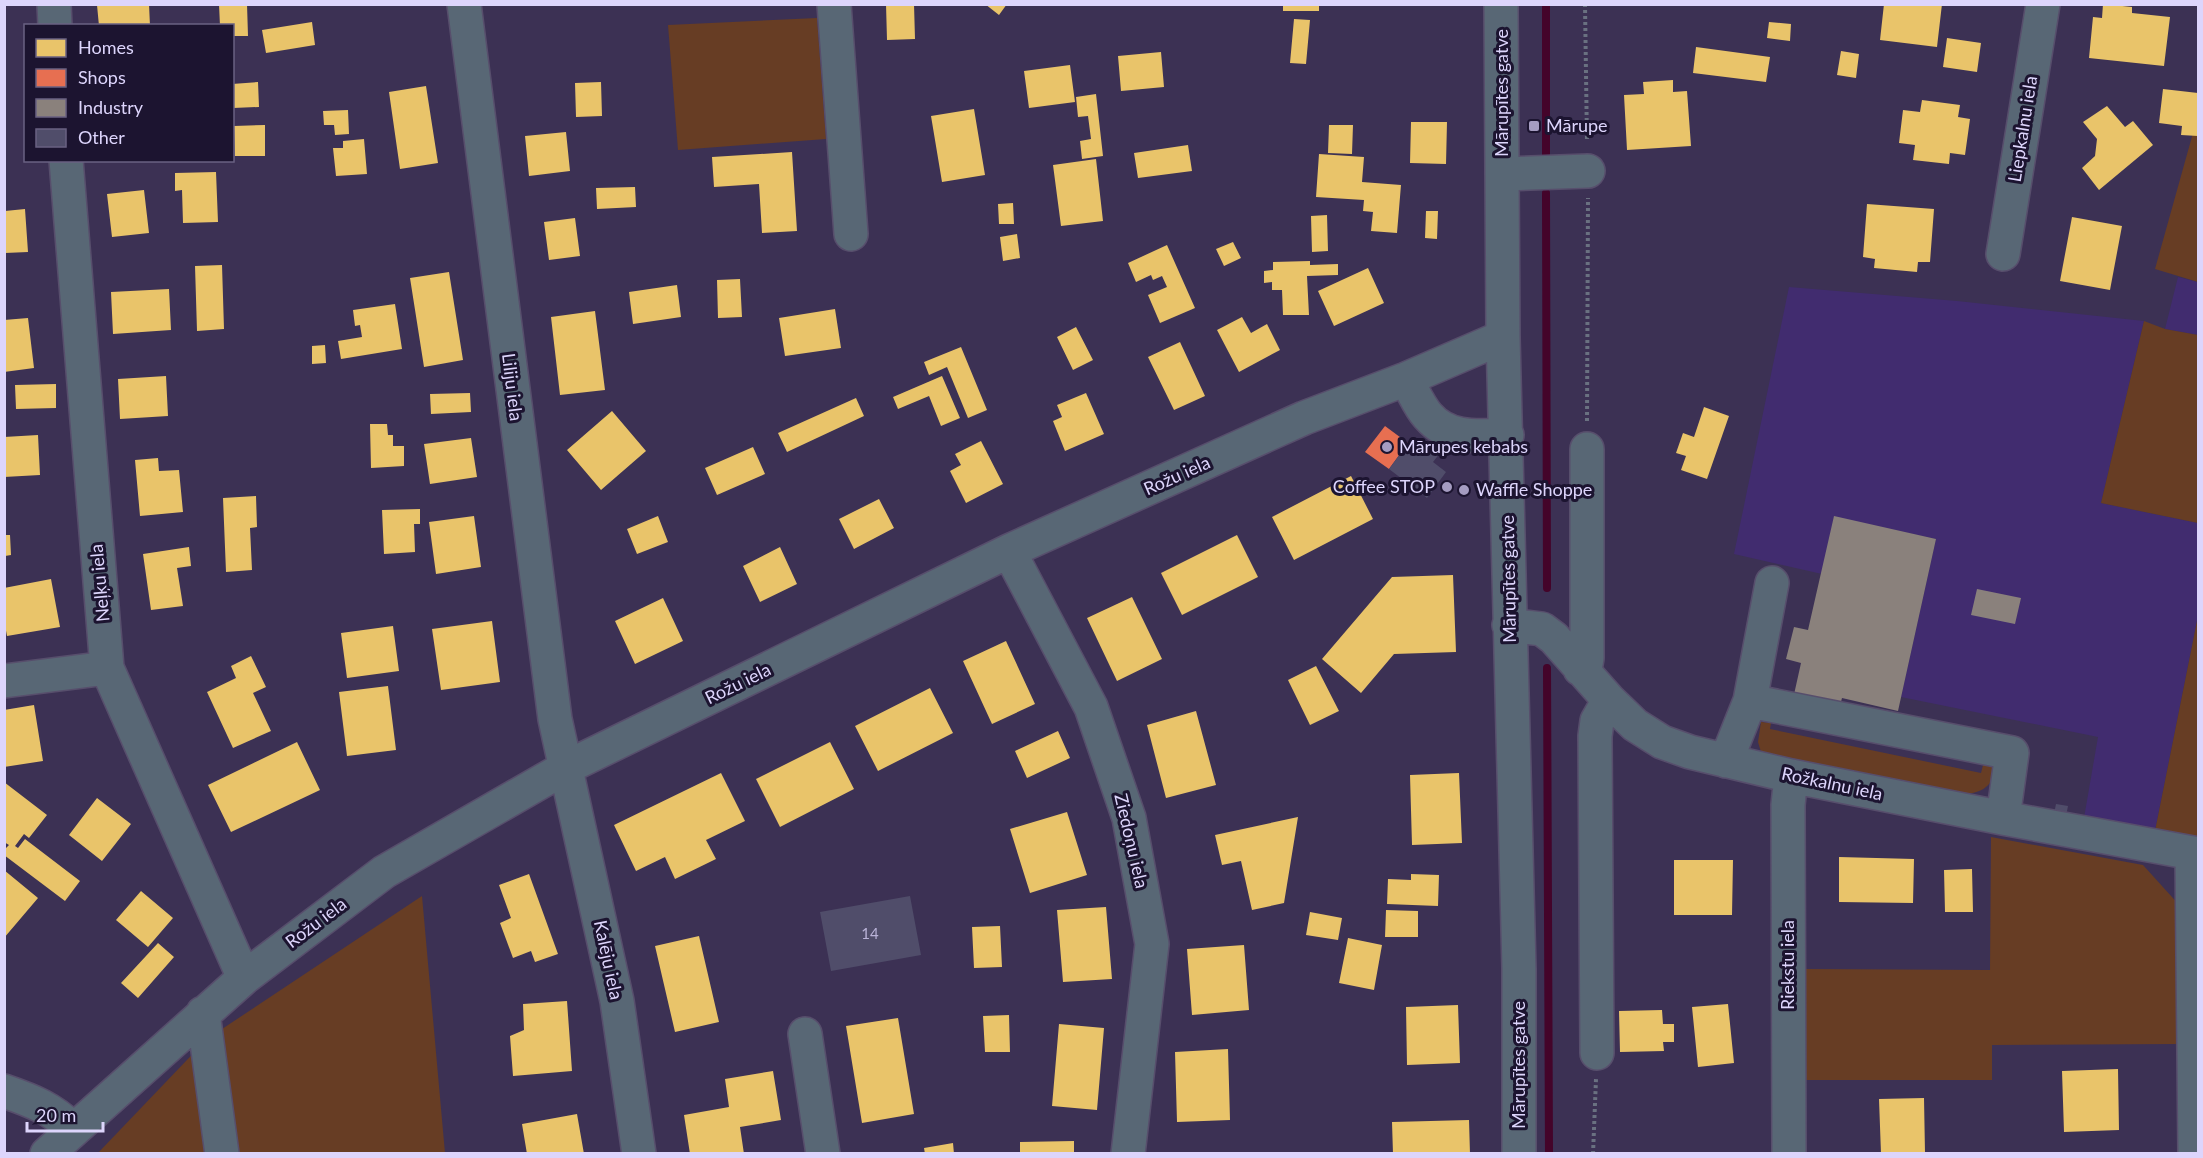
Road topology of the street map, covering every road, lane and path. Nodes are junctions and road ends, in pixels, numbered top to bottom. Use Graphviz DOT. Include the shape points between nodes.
graph roads {
  1 [pos="54,4"];
  2 [pos="464,4"];
  3 [pos="834,4"];
  4 [pos="1502,4"];
  5 [pos="1585,4"];
  6 [pos="2043,4"];
  7 [pos="55,24"];
  8 [pos="66,162"];
  9 [pos="1588,171"];
  10 [pos="1502,174"];
  11 [pos="851,234"];
  12 [pos="2003,254"];
  13 [pos="1503,337"];
  14 [pos="1406,380"];
  15 [pos="1507,435"];
  16 [pos="1587,449"];
  17 [pos="1009,551"];
  18 [pos="1772,583"];
  19 [pos="1588,593"];
  20 [pos="1509,625"];
  21 [pos="1542,629"];
  22 [pos="107,668"];
  23 [pos="1580,669"];
  24 [pos="4,681"];
  25 [pos="1609,700"];
  26 [pos="1750,701"];
  27 [pos="1726,761"];
  28 [pos="565,768"];
  29 [pos="1791,776"];
  30 [pos="2003,818"];
  31 [pos="2195,854"];
  32 [pos="244,978"];
  33 [pos="203,1012"];
  34 [pos="805,1034"];
  35 [pos="1596,1053"];
  36 [pos="4,1091"];
  37 [pos="73,1129"];
  38 [pos="47,1154"];
  39 [pos="222,1154"];
  40 [pos="639,1154"];
  41 [pos="823,1154"];
  42 [pos="1128,1154"];
  43 [pos="1519,1154"];
  44 [pos="1593,1154"];
  45 [pos="1789,1154"];
  46 [pos="2195,1154"];
  1 -- 7 [label="street"];
  2 -- 28 [label="street, Liliju iela" via="555,719"];
  3 -- 11 [label="street"];
  4 -- 10 [label="street, Mārupītes gatve"];
  5 -- 9 [label="path"];
  6 -- 12 [label="street, Liepkalnu iela"];
  8 -- 22 [label="street, Neļķu iela"];
  9 -- 10 [label="street"];
  9 -- 16 [label="path"];
  10 -- 13 [label="street, Mārupītes gatve"];
  13 -- 14 [label="street, Rožu iela"];
  13 -- 15 [label="street, Mārupītes gatve"];
  14 -- 15 [label="street" via="1427,416 1445,431 1464,436"];
  14 -- 17 [label="street, Rožu iela" via="1304,418"];
  15 -- 20 [label="street, Mārupītes gatve"];
  16 -- 19 [label="street"];
  17 -- 28 [label="street, Rožu iela"];
  17 -- 42 [label="street, Ziedoņu iela" via="1091,707 1129,818 1152,944"];
  18 -- 26 [label="street"];
  19 -- 21 [label="street"];
  19 -- 23 [label="street" via="1587,658"];
  20 -- 21 [label="street"];
  20 -- 43 [label="street, Mārupītes gatve" via="1519,969"];
  21 -- 23 [label="street, Rožkalnu iela"];
  22 -- 24 [label="street"];
  22 -- 32 [label="street, Neļķu iela"];
  23 -- 25 [label="street, Rožkalnu iela"];
  25 -- 27 [label="street, Rožkalnu iela" via="1635,725 1662,742"];
  25 -- 35 [label="street" via="1596,721 1595,736"];
  26 -- 27 [label="street"];
  26 -- 30 [label="street" via="2012,753"];
  27 -- 29 [label="street, Rožkalnu iela"];
  28 -- 32 [label="street, Rožu iela" via="384,872"];
  28 -- 40 [label="street, Kalēju iela" via="617,1001"];
  29 -- 30 [label="street, Rožkalnu iela"];
  29 -- 45 [label="street, Riekstu iela"];
  30 -- 31 [label="street, Rožkalnu iela"];
  31 -- 46 [label="street"];
  32 -- 33 [label="street, Rožu iela"];
  33 -- 37 [label="street, Rožu iela"];
  33 -- 39 [label="street"];
  34 -- 41 [label="street"];
  35 -- 44 [label="path"];
  36 -- 37 [label="street" via="41,1104"];
  37 -- 38 [label="street, Rožu iela"];
}
